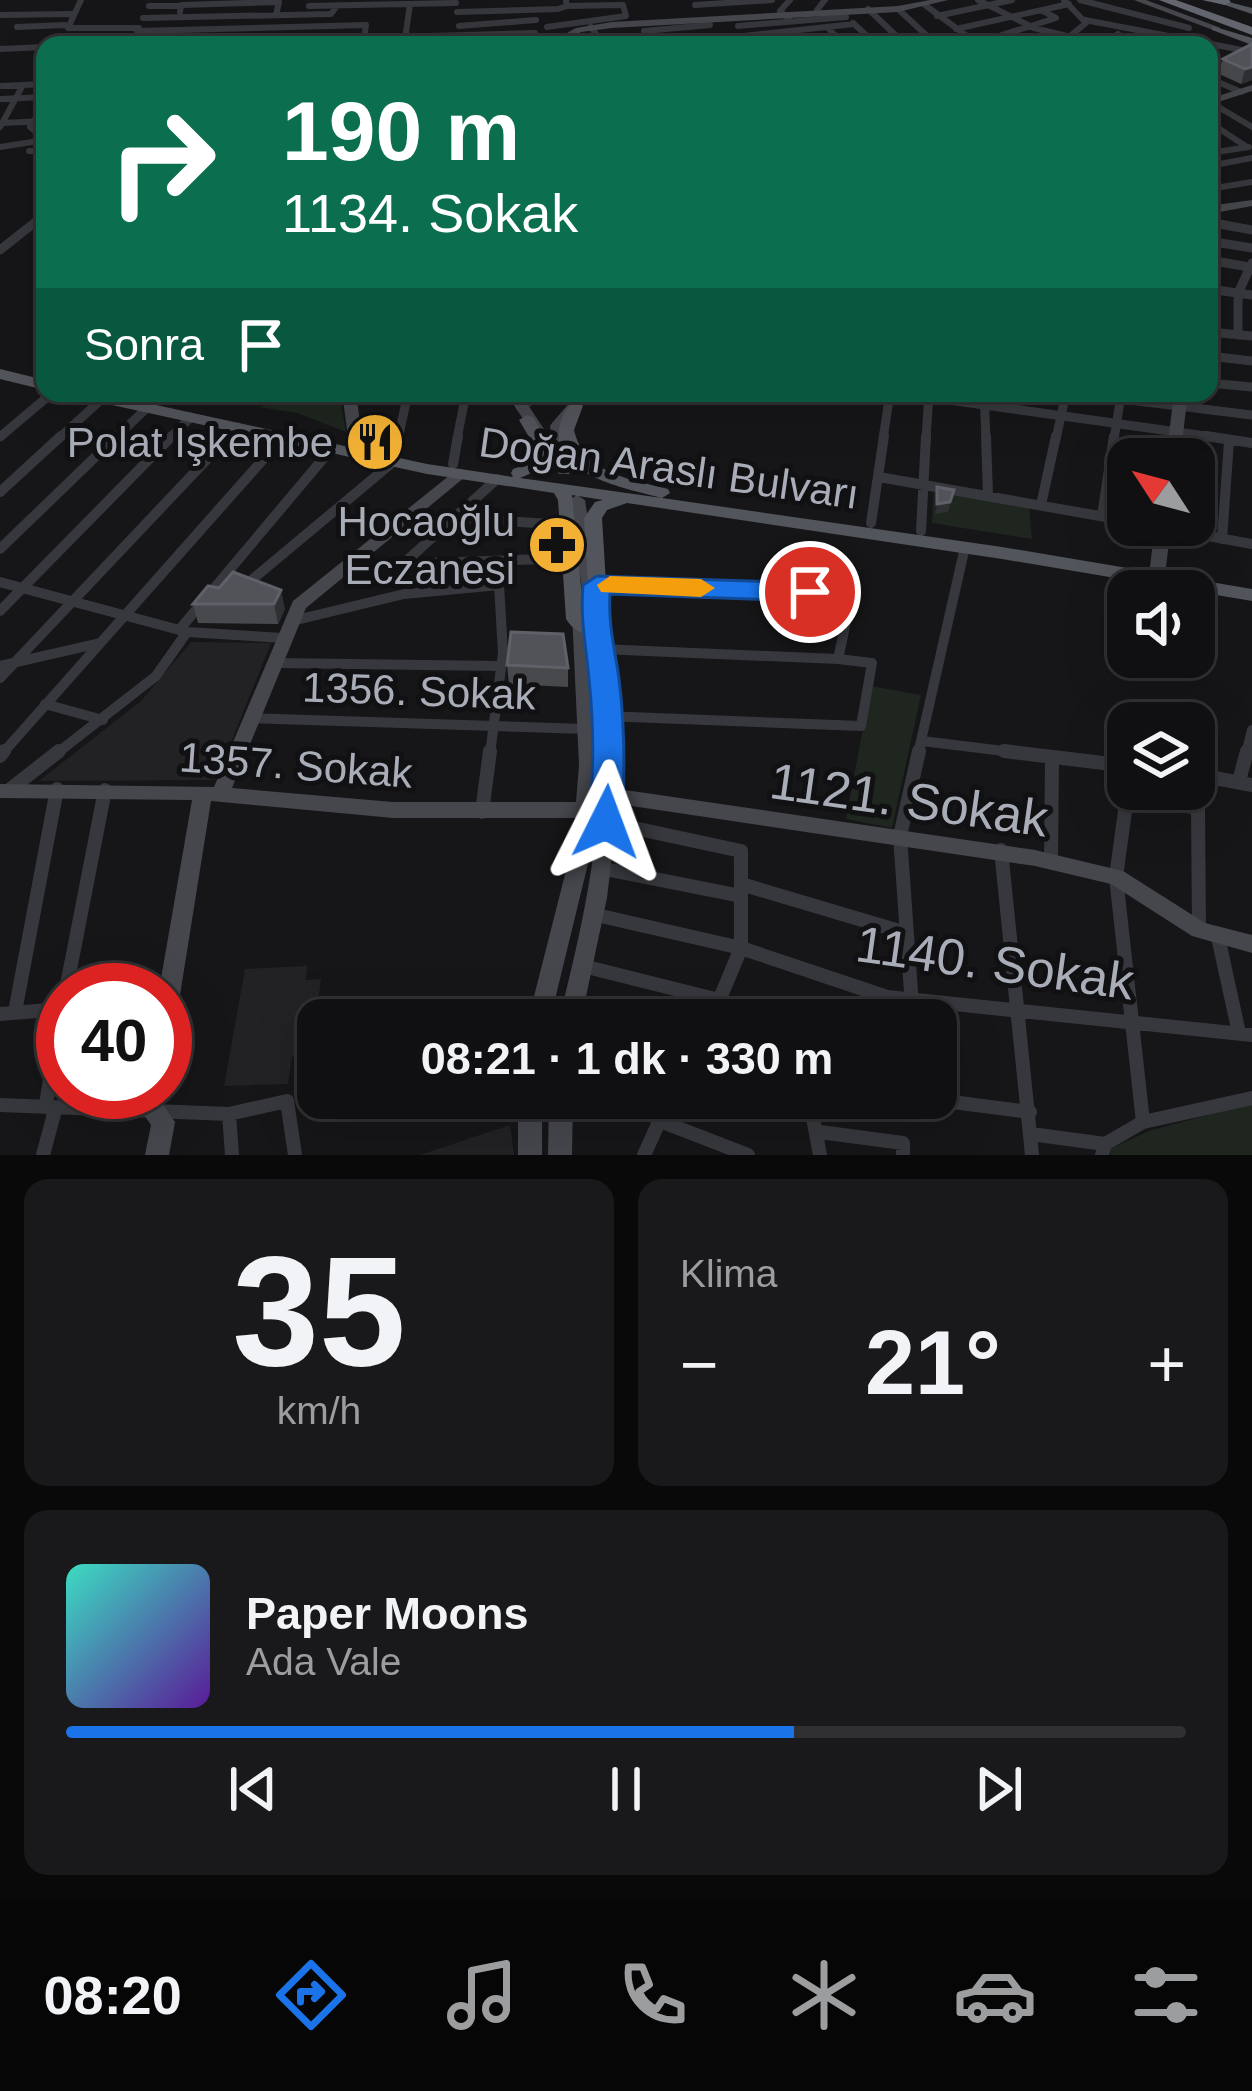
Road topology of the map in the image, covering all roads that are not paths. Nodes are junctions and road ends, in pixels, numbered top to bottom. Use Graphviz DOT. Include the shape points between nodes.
graph roads {
  1 [pos="41,0"];
  2 [pos="81,0"];
  3 [pos="772,0"];
  4 [pos="790,0"];
  5 [pos="944,0"];
  6 [pos="978,0"];
  7 [pos="1012,0"];
  8 [pos="1080,0"];
  9 [pos="1138,0"];
  10 [pos="1165,0"];
  11 [pos="1178,0"];
  12 [pos="1208,0"];
  13 [pos="280,1"];
  14 [pos="1222,1"];
  15 [pos="226,2"];
  16 [pos="252,2"];
  17 [pos="380,2"];
  18 [pos="693,2"];
  19 [pos="1066,2"];
  20 [pos="1095,2"];
  21 [pos="151,3"];
  22 [pos="355,3"];
  23 [pos="567,3"];
  24 [pos="928,3"];
  25 [pos="183,4"];
  26 [pos="410,4"];
  27 [pos="821,5"];
  28 [pos="988,5"];
  29 [pos="893,6"];
  30 [pos="309,7"];
  31 [pos="457,7"];
  32 [pos="337,9"];
  33 [pos="853,9"];
  34 [pos="1126,9"];
  35 [pos="1040,10"];
  36 [pos="780,11"];
  37 [pos="1252,11"];
  38 [pos="72,14"];
  39 [pos="25,15"];
  40 [pos="276,15"];
  41 [pos="730,15"];
  42 [pos="220,16"];
  43 [pos="247,16"];
  44 [pos="937,16"];
  45 [pos="1012,16"];
  46 [pos="179,17"];
  47 [pos="1084,17"];
  48 [pos="0,18"];
  49 [pos="143,18"];
  50 [pos="536,20"];
  51 [pos="709,21"];
  52 [pos="792,22"];
  53 [pos="1113,22"];
  54 [pos="854,24"];
  55 [pos="1227,24"];
  56 [pos="65,25"];
  57 [pos="1131,25"];
  58 [pos="1194,25"];
  59 [pos="272,26"];
  60 [pos="294,26"];
  61 [pos="333,26"];
  62 [pos="459,26"];
  63 [pos="738,26"];
  64 [pos="17,27"];
  65 [pos="242,27"];
  66 [pos="640,27"];
  67 [pos="547,28"];
  68 [pos="591,28"];
  69 [pos="827,28"];
  70 [pos="1034,28"];
  71 [pos="138,29"];
  72 [pos="176,29"];
  73 [pos="956,29"];
  74 [pos="802,31"];
  75 [pos="536,33"];
  76 [pos="773,34"];
  77 [pos="1179,34"];
  78 [pos="1007,35"];
  79 [pos="1117,35"];
  80 [pos="134,36"];
  81 [pos="173,36"];
  82 [pos="239,36"];
  83 [pos="270,36"];
  84 [pos="292,36"];
  85 [pos="328,36"];
  86 [pos="364,36"];
  87 [pos="405,36"];
  88 [pos="510,36"];
  89 [pos="574,36"];
  90 [pos="597,36"];
  91 [pos="648,36"];
  92 [pos="711,36"];
  93 [pos="748,36"];
  94 [pos="757,36"];
  95 [pos="775,36"];
  96 [pos="808,36"];
  97 [pos="835,36"];
  98 [pos="867,36"];
  99 [pos="893,36"];
  100 [pos="927,36"];
  101 [pos="967,36"];
  102 [pos="1003,36"];
  103 [pos="1012,36"];
  104 [pos="1063,36"];
  105 [pos="1071,36"];
  106 [pos="1122,36"];
  107 [pos="1176,36"];
  108 [pos="1185,36"];
  109 [pos="1251,39"];
  110 [pos="1218,44"];
  111 [pos="36,47"];
  112 [pos="16,48"];
  113 [pos="1,49"];
  114 [pos="0,58"];
  115 [pos="1218,67"];
  116 [pos="36,84"];
  117 [pos="22,85"];
  118 [pos="0,86"];
  119 [pos="1243,91"];
  120 [pos="15,98"];
  121 [pos="0,99"];
  122 [pos="36,102"];
  123 [pos="1252,104"];
  124 [pos="1218,107"];
  125 [pos="36,121"];
  126 [pos="1,125"];
  127 [pos="1218,127"];
  128 [pos="1252,127"];
  129 [pos="36,141"];
  130 [pos="1250,146"];
  131 [pos="0,147"];
  132 [pos="1218,150"];
  133 [pos="28,152"];
  134 [pos="36,152"];
  135 [pos="1218,155"];
  136 [pos="1252,158"];
  137 [pos="1230,162"];
  138 [pos="1218,164"];
  139 [pos="1252,182"];
  140 [pos="1218,188"];
  141 [pos="1252,204"];
  142 [pos="1218,210"];
  143 [pos="36,221"];
  144 [pos="1218,224"];
  145 [pos="1252,230"];
  146 [pos="1218,242"];
  147 [pos="0,246"];
  148 [pos="1252,248"];
  149 [pos="1218,262"];
  150 [pos="1250,269"];
  151 [pos="1218,290"];
  152 [pos="1238,293"];
  153 [pos="1252,296"];
  154 [pos="1218,333"];
  155 [pos="1238,335"];
  156 [pos="1252,336"];
  157 [pos="1218,357"];
  158 [pos="1252,361"];
  159 [pos="36,375"];
  160 [pos="3,376"];
  161 [pos="36,383"];
  162 [pos="1218,384"];
  163 [pos="1252,387"];
  164 [pos="41,402"];
  165 [pos="99,402"];
  166 [pos="123,402"];
  167 [pos="166,402"];
  168 [pos="351,402"];
  169 [pos="406,402"];
  170 [pos="465,402"];
  171 [pos="889,402"];
  172 [pos="929,402"];
  173 [pos="985,402"];
  174 [pos="995,402"];
  175 [pos="1016,402"];
  176 [pos="1064,402"];
  177 [pos="1120,402"];
  178 [pos="1181,402"];
  179 [pos="1190,402"];
  180 [pos="576,404"];
  181 [pos="148,407"];
  182 [pos="1016,408"];
  183 [pos="523,411"];
  184 [pos="1252,415"];
  185 [pos="1060,416"];
  186 [pos="191,417"];
  187 [pos="1116,424"];
  188 [pos="238,427"];
  189 [pos="1176,434"];
  190 [pos="0,437"];
  191 [pos="283,437"];
  192 [pos="1176,438"];
  193 [pos="1229,441"];
  194 [pos="1252,443"];
  195 [pos="356,444"];
  196 [pos="332,448"];
  197 [pos="394,457"];
  198 [pos="456,469"];
  199 [pos="519,473"];
  200 [pos="879,477"];
  201 [pos="497,479"];
  202 [pos="926,484"];
  203 [pos="568,486"];
  204 [pos="0,493"];
  205 [pos="662,493"];
  206 [pos="988,495"];
  207 [pos="635,499"];
  208 [pos="1041,505"];
  209 [pos="1102,516"];
  210 [pos="1107,517"];
  211 [pos="458,518"];
  212 [pos="871,524"];
  213 [pos="566,526"];
  214 [pos="921,531"];
  215 [pos="1215,538"];
  216 [pos="1222,539"];
  217 [pos="1252,544"];
  218 [pos="1158,546"];
  219 [pos="965,547"];
  220 [pos="0,549"];
  221 [pos="572,558"];
  222 [pos="404,564"];
  223 [pos="345,566"];
  224 [pos="1159,567"];
  225 [pos="0,582"];
  226 [pos="1252,584"];
  227 [pos="597,585"];
  228 [pos="23,588"];
  229 [pos="265,590"];
  230 [pos="1252,595"];
  231 [pos="72,601"];
  232 [pos="0,611"];
  233 [pos="127,614"];
  234 [pos="289,615"];
  235 [pos="183,631"];
  236 [pos="592,635"];
  237 [pos="100,643"];
  238 [pos="19,658"];
  239 [pos="838,659"];
  240 [pos="274,663"];
  241 [pos="0,666"];
  242 [pos="501,666"];
  243 [pos="0,678"];
  244 [pos="45,704"];
  245 [pos="250,718"];
  246 [pos="103,720"];
  247 [pos="595,723"];
  248 [pos="493,727"];
  249 [pos="1252,730"];
  250 [pos="922,741"];
  251 [pos="0,756"];
  252 [pos="1052,759"];
  253 [pos="1107,764"];
  254 [pos="1215,778"];
  255 [pos="1245,783"];
  256 [pos="57,789"];
  257 [pos="105,790"];
  258 [pos="4,791"];
  259 [pos="212,794"];
  260 [pos="608,795"];
  261 [pos="586,810"];
  262 [pos="1126,810"];
  263 [pos="1198,810"];
  264 [pos="482,812"];
  265 [pos="606,822"];
  266 [pos="900,836"];
  267 [pos="1001,850"];
  268 [pos="1051,862"];
  269 [pos="600,868"];
  270 [pos="1116,877"];
  271 [pos="741,890"];
  272 [pos="592,914"];
  273 [pos="906,933"];
  274 [pos="1208,933"];
  275 [pos="560,941"];
  276 [pos="1252,944"];
  277 [pos="741,948"];
  278 [pos="70,963"];
  279 [pos="177,963"];
  280 [pos="584,966"];
  281 [pos="545,999"];
  282 [pos="578,999"];
  283 [pos="719,999"];
  284 [pos="723,999"];
  285 [pos="909,999"];
  286 [pos="912,999"];
  287 [pos="957,1005"];
  288 [pos="1018,1011"];
  289 [pos="7,1013"];
  290 [pos="1131,1023"];
  291 [pos="1245,1034"];
  292 [pos="1252,1098"];
  293 [pos="957,1103"];
  294 [pos="36,1104"];
  295 [pos="0,1105"];
  296 [pos="192,1109"];
  297 [pos="1030,1112"];
  298 [pos="229,1114"];
  299 [pos="53,1119"];
  300 [pos="161,1119"];
  301 [pos="530,1119"];
  302 [pos="561,1119"];
  303 [pos="815,1119"];
  304 [pos="660,1121"];
  305 [pos="1143,1122"];
  306 [pos="820,1132"];
  307 [pos="1031,1134"];
  308 [pos="1103,1149"];
  309 [pos="43,1155"];
  310 [pos="157,1155"];
  311 [pos="232,1155"];
  312 [pos="295,1155"];
  313 [pos="530,1155"];
  314 [pos="560,1155"];
  315 [pos="644,1155"];
  316 [pos="748,1155"];
  317 [pos="820,1155"];
  318 [pos="903,1155"];
  319 [pos="1032,1155"];
  1 -- 39 [label="street"];
  2 -- 38 [label="street"];
  3 -- 18 [label="street"];
  4 -- 36 [label="street"];
  5 -- 24 [label="street"];
  6 -- 28 [label="street"];
  7 -- 28 [label="street"];
  8 -- 20 [label="street"];
  9 -- 34 [label="street"];
  9 -- 58 [label="street"];
  10 -- 55 [label="highway"];
  11 -- 55 [label="highway"];
  12 -- 14 [label="highway"];
  13 -- 16 [label="street"];
  13 -- 40 [label="street"];
  14 -- 37 [label="main road"];
  15 -- 16 [label="street"];
  15 -- 25 [label="street"];
  15 -- 42 [label="street"];
  16 -- 43 [label="street"];
  17 -- 22 [label="street"];
  17 -- 26 [label="street"];
  18 -- 51 [label="street"];
  19 -- 35 [label="street"];
  19 -- 47 [label="street"];
  20 -- 34 [label="street"];
  20 -- 47 [label="street"];
  21 -- 25 [label="street"];
  21 -- 49 [label="street"];
  22 -- 32 [label="street"];
  23 -- 31 [label="street"];
  23 -- 67 [label="street" via="622,5 626,16"];
  24 -- 29 [label="street"];
  24 -- 44 [label="street"];
  25 -- 46 [label="street"];
  26 -- 31 [label="street"];
  26 -- 87 [label="street"];
  27 -- 33 [label="street"];
  27 -- 36 [label="street"];
  28 -- 44 [label="street"];
  28 -- 45 [label="street"];
  29 -- 33 [label="street"];
  29 -- 100 [label="street"];
  30 -- 32 [label="street"];
  30 -- 40 [label="street"];
  32 -- 61 [label="street"];
  33 -- 52 [label="street"];
  33 -- 54 [label="street"];
  33 -- 99 [label="street"];
  34 -- 53 [label="street"];
  34 -- 58 [label="street"];
  35 -- 45 [label="street"];
  35 -- 70 [label="street" via="1057,18"];
  36 -- 41 [label="street"];
  36 -- 52 [label="street"];
  38 -- 39 [label="street"];
  38 -- 56 [label="street"];
  39 -- 48 [label="street"];
  39 -- 64 [label="street"];
  40 -- 43 [label="street"];
  41 -- 51 [label="street"];
  41 -- 63 [label="street"];
  42 -- 43 [label="street"];
  42 -- 46 [label="street"];
  43 -- 65 [label="street"];
  44 -- 73 [label="street"];
  45 -- 70 [label="street"];
  45 -- 73 [label="street"];
  46 -- 49 [label="street"];
  46 -- 72 [label="street"];
  47 -- 53 [label="street"];
  47 -- 105 [label="street"];
  49 -- 71 [label="street"];
  50 -- 62 [label="street"];
  51 -- 66 [label="street"];
  51 -- 92 [label="street"];
  52 -- 63 [label="street"];
  52 -- 74 [label="street"];
  53 -- 57 [label="street"];
  54 -- 69 [label="street"];
  54 -- 98 [label="street"];
  55 -- 58 [label="street"];
  55 -- 109 [label="highway"];
  56 -- 64 [label="street"];
  56 -- 71 [label="street"];
  57 -- 77 [label="street"];
  57 -- 79 [label="street"];
  58 -- 77 [label="street"];
  59 -- 60 [label="street"];
  59 -- 65 [label="street"];
  59 -- 83 [label="street"];
  60 -- 61 [label="street"];
  60 -- 84 [label="street"];
  61 -- 85 [label="street"];
  61 -- 86 [label="street" via="366,25"];
  63 -- 93 [label="street"];
  64 -- 113 [label="street"];
  65 -- 72 [label="street"];
  65 -- 82 [label="street"];
  66 -- 68 [label="street"];
  66 -- 91 [label="street"];
  68 -- 89 [label="street"];
  68 -- 90 [label="street"];
  69 -- 74 [label="street"];
  69 -- 97 [label="street"];
  70 -- 78 [label="street"];
  70 -- 104 [label="street"];
  71 -- 72 [label="street"];
  71 -- 80 [label="street"];
  72 -- 81 [label="street"];
  73 -- 101 [label="street"];
  74 -- 76 [label="street"];
  74 -- 96 [label="street"];
  75 -- 88 [label="street"];
  76 -- 94 [label="street"];
  76 -- 95 [label="street"];
  77 -- 107 [label="street"];
  77 -- 108 [label="street"];
  78 -- 102 [label="street"];
  78 -- 103 [label="street"];
  79 -- 106 [label="street"];
  109 -- 110 [label="street"];
  109 -- 115 [label="street"];
  111 -- 112 [label="street"];
  112 -- 113 [label="street"];
  112 -- 114 [label="street"];
  116 -- 117 [label="street"];
  117 -- 118 [label="street"];
  117 -- 120 [label="street"];
  119 -- 123 [label="street"];
  120 -- 121 [label="street"];
  120 -- 122 [label="street"];
  120 -- 126 [label="street"];
  124 -- 128 [label="street"];
  125 -- 126 [label="street"];
  127 -- 130 [label="street"];
  129 -- 131 [label="street"];
  130 -- 132 [label="street"];
  133 -- 134 [label="street"];
  135 -- 137 [label="street"];
  136 -- 137 [label="street"];
  137 -- 138 [label="street"];
  139 -- 140 [label="street"];
  141 -- 142 [label="street"];
  143 -- 147 [label="street"];
  144 -- 145 [label="street"];
  146 -- 148 [label="street"];
  149 -- 150 [label="street"];
  150 -- 152 [label="street"];
  151 -- 152 [label="street"];
  152 -- 153 [label="street"];
  152 -- 155 [label="street"];
  154 -- 155 [label="street"];
  155 -- 156 [label="street"];
  157 -- 158 [label="street"];
  159 -- 160 [label="main road"];
  160 -- 161 [label="main road"];
  162 -- 163 [label="street"];
  164 -- 190 [label="street"];
  165 -- 204 [label="street"];
  166 -- 181 [label="main road, Doğan Araslı Bulvarı"];
  167 -- 195 [label="main road, Doğan Araslı Bulvarı"];
  168 -- 195 [label="street"];
  169 -- 197 [label="street"];
  170 -- 198 [label="street"];
  171 -- 200 [label="street"];
  172 -- 202 [label="street"];
  173 -- 206 [label="street"];
  174 -- 182 [label="street"];
  175 -- 182 [label="street"];
  176 -- 185 [label="street"];
  177 -- 187 [label="street"];
  178 -- 189 [label="street"];
  179 -- 184 [label="street"];
  180 -- 183 [label="street" via="544,427"];
  180 -- 203 [label="street" via="554,436"];
  180 -- 205 [label="main road" via="566,430 575,457 596,473"];
  181 -- 186 [label="main road, Doğan Araslı Bulvarı"];
  181 -- 220 [label="street"];
  182 -- 185 [label="street"];
  183 -- 199 [label="main road" via="551,461"];
  183 -- 203 [label="street"];
  185 -- 187 [label="street"];
  185 -- 208 [label="street"];
  186 -- 188 [label="main road, Doğan Araslı Bulvarı"];
  186 -- 228 [label="street"];
  187 -- 189 [label="street"];
  187 -- 209 [label="street"];
  188 -- 191 [label="main road, Doğan Araslı Bulvarı"];
  188 -- 231 [label="street"];
  189 -- 192 [label="street"];
  189 -- 193 [label="street"];
  191 -- 196 [label="main road, Doğan Araslı Bulvarı"];
  191 -- 233 [label="street"];
  193 -- 194 [label="street"];
  193 -- 216 [label="street"];
  195 -- 197 [label="main road, Doğan Araslı Bulvarı"];
  196 -- 197 [label="main road, Doğan Araslı Bulvarı"];
  196 -- 235 [label="street"];
  197 -- 198 [label="main road, Doğan Araslı Bulvarı"];
  197 -- 229 [label="street" via="248,583"];
  198 -- 199 [label="main road, Doğan Araslı Bulvarı"];
  198 -- 201 [label="main road, Doğan Araslı Bulvarı"];
  198 -- 223 [label="street"];
  199 -- 205 [label="main road, Doğan Araslı Bulvarı"];
  200 -- 202 [label="street"];
  200 -- 212 [label="street"];
  201 -- 203 [label="main road, Doğan Araslı Bulvarı"];
  201 -- 211 [label="street"];
  202 -- 206 [label="street"];
  202 -- 214 [label="street"];
  203 -- 207 [label="main road, Doğan Araslı Bulvarı"];
  203 -- 213 [label="main road"];
  203 -- 236 [label="street"];
  205 -- 212 [label="main road, Doğan Araslı Bulvarı"];
  206 -- 208 [label="street"];
  207 -- 219 [label="main road, Doğan Araslı Bulvarı"];
  207 -- 227 [label="main road" via="609,502 593,518"];
  208 -- 209 [label="street"];
  209 -- 210 [label="street"];
  211 -- 213 [label="street"];
  211 -- 222 [label="street"];
  212 -- 214 [label="main road, Doğan Araslı Bulvarı"];
  213 -- 221 [label="main road"];
  214 -- 224 [label="main road, Doğan Araslı Bulvarı"];
  215 -- 216 [label="street"];
  216 -- 217 [label="street"];
  218 -- 224 [label="street"];
  219 -- 230 [label="main road, Doğan Araslı Bulvarı"];
  219 -- 250 [label="street"];
  221 -- 222 [label="street"];
  221 -- 236 [label="main road" via="575,620"];
  222 -- 223 [label="street"];
  223 -- 234 [label="street"];
  224 -- 226 [label="main road, Doğan Araslı Bulvarı"];
  225 -- 228 [label="street"];
  227 -- 236 [label="main road"];
  227 -- 239 [label="street" via="852,594"];
  228 -- 231 [label="street"];
  228 -- 232 [label="street"];
  231 -- 233 [label="street"];
  231 -- 238 [label="street"];
  233 -- 235 [label="street"];
  233 -- 237 [label="street"];
  234 -- 235 [label="street"];
  234 -- 240 [label="street"];
  234 -- 242 [label="street" via="499,585"];
  235 -- 246 [label="street" via="156,676"];
  236 -- 239 [label="street"];
  236 -- 247 [label="street"];
  237 -- 238 [label="street"];
  237 -- 244 [label="street"];
  238 -- 241 [label="street"];
  238 -- 243 [label="street"];
  239 -- 247 [label="street, 1356. Sokak" via="872,663 861,726"];
  240 -- 242 [label="street"];
  240 -- 245 [label="street"];
  242 -- 248 [label="street"];
  244 -- 246 [label="street"];
  244 -- 251 [label="street"];
  245 -- 248 [label="street, 1356. Sokak"];
  245 -- 259 [label="street"];
  246 -- 258 [label="street"];
  247 -- 248 [label="street, 1356. Sokak"];
  247 -- 260 [label="street"];
  247 -- 261 [label="street"];
  248 -- 264 [label="street"];
  249 -- 255 [label="street"];
  250 -- 252 [label="street"];
  250 -- 266 [label="street"];
  252 -- 253 [label="street"];
  252 -- 268 [label="street"];
  254 -- 255 [label="street"];
  256 -- 257 [label="street, 1357. Sokak"];
  256 -- 258 [label="street, 1357. Sokak"];
  256 -- 289 [label="street"];
  257 -- 259 [label="street, 1357. Sokak"];
  257 -- 278 [label="street"];
  259 -- 264 [label="street, 1357. Sokak"];
  259 -- 279 [label="street"];
  260 -- 265 [label="street"];
  260 -- 266 [label="street, 1121. Sokak"];
  261 -- 264 [label="street, 1357. Sokak"];
  261 -- 275 [label="street"];
  262 -- 270 [label="street"];
  263 -- 274 [label="street"];
  265 -- 269 [label="street"];
  265 -- 271 [label="street" via="742,851"];
  266 -- 267 [label="street, 1121. Sokak"];
  266 -- 273 [label="street"];
  267 -- 268 [label="street, 1121. Sokak"];
  267 -- 288 [label="street"];
  268 -- 270 [label="street, 1121. Sokak"];
  269 -- 271 [label="street"];
  269 -- 272 [label="street"];
  270 -- 274 [label="street, 1121. Sokak"];
  270 -- 290 [label="street"];
  271 -- 273 [label="street"];
  271 -- 277 [label="street"];
  272 -- 277 [label="street, 1140. Sokak"];
  272 -- 280 [label="street"];
  273 -- 286 [label="street"];
  274 -- 276 [label="street, 1121. Sokak"];
  274 -- 291 [label="street"];
  275 -- 280 [label="street" via="566,959"];
  275 -- 281 [label="street"];
  277 -- 284 [label="street"];
  277 -- 285 [label="street, 1140. Sokak"];
  280 -- 282 [label="street"];
  280 -- 283 [label="street"];
  287 -- 288 [label="street, 1140. Sokak"];
  288 -- 290 [label="street, 1140. Sokak"];
  288 -- 297 [label="street"];
  290 -- 291 [label="street, 1140. Sokak"];
  290 -- 305 [label="street"];
  292 -- 305 [label="street"];
  293 -- 297 [label="street"];
  294 -- 295 [label="street"];
  296 -- 298 [label="street"];
  297 -- 307 [label="street"];
  298 -- 311 [label="street"];
  298 -- 312 [label="street" via="287,1101"];
  299 -- 309 [label="street"];
  300 -- 310 [label="street"];
  301 -- 313 [label="street"];
  302 -- 314 [label="street"];
  303 -- 306 [label="street"];
  304 -- 315 [label="street"];
  304 -- 316 [label="street"];
  305 -- 308 [label="street"];
  306 -- 317 [label="street"];
  306 -- 318 [label="street" via="903,1143"];
  307 -- 308 [label="street"];
  307 -- 319 [label="street"];
}
